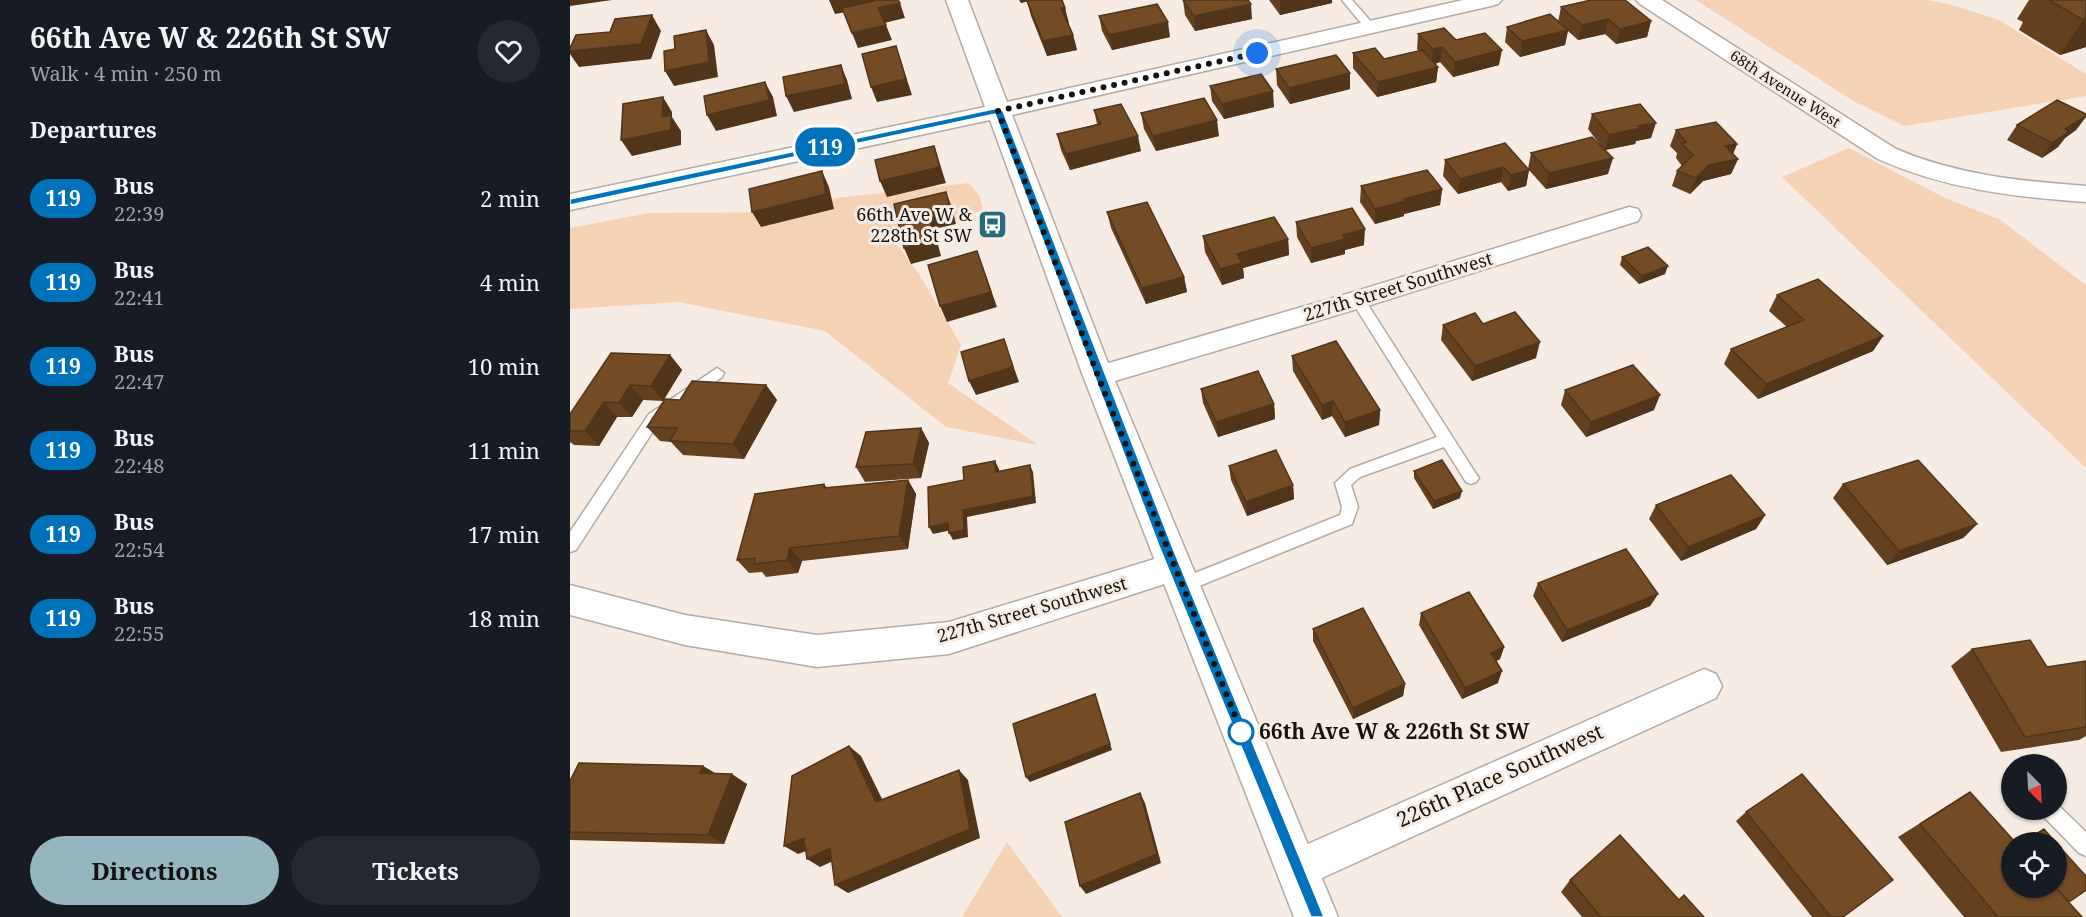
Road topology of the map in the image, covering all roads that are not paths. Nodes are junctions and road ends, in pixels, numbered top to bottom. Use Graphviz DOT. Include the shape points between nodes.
graph roads {
  1 [pos="957,0"];
  2 [pos="1347,0"];
  3 [pos="1491,0"];
  4 [pos="1647,0"];
  5 [pos="1370,27"];
  6 [pos="998,111"];
  7 [pos="2086,194"];
  8 [pos="570,202"];
  9 [pos="1629,215"];
  10 [pos="1359,300"];
  11 [pos="717,373"];
  12 [pos="1098,376"];
  13 [pos="1447,440"];
  14 [pos="1471,478"];
  15 [pos="570,545"];
  16 [pos="1177,576"];
  17 [pos="570,600"];
  18 [pos="1704,686"];
  19 [pos="2060,820"];
  20 [pos="2086,846"];
  21 [pos="1297,869"];
  22 [pos="1316,917"];
  1 -- 6 [label="street"];
  2 -- 5 [label="lane"];
  3 -- 5 [label="street"];
  4 -- 7 [label="street, 68th Avenue West" via="1887,154 1928,171 2011,188"];
  5 -- 6 [label="street"];
  6 -- 8 [label="street"];
  6 -- 12 [label="street"];
  9 -- 10 [label="street, 227th Street Southwest"];
  10 -- 12 [label="street, 227th Street Southwest"];
  10 -- 13 [label="lane"];
  11 -- 15 [label="lane" via="654,418"];
  12 -- 16 [label="street"];
  13 -- 14 [label="lane"];
  13 -- 16 [label="lane" via="1355,473 1343,483 1350,507 1346,519"];
  16 -- 17 [label="street, 227th Street Southwest" via="949,638 817,651 685,630"];
  16 -- 21 [label="street"];
  18 -- 21 [label="street, 226th Place Southwest"];
  19 -- 20 [label="lane"];
  21 -- 22 [label="street"];
}
